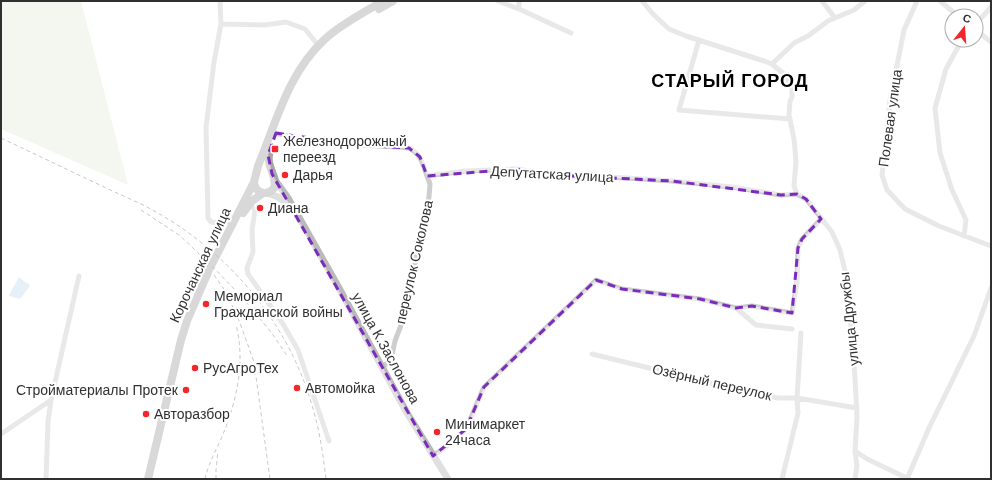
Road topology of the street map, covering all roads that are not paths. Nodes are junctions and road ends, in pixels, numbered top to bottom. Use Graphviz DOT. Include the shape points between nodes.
graph roads {
  1 [pos="220,1"];
  2 [pos="383,1"];
  3 [pos="393,1"];
  4 [pos="498,1"];
  5 [pos="519,1"];
  6 [pos="642,1"];
  7 [pos="822,1"];
  8 [pos="865,1"];
  9 [pos="917,1"];
  10 [pos="940,1"];
  11 [pos="991,7"];
  12 [pos="948,8"];
  13 [pos="519,9"];
  14 [pos="984,15"];
  15 [pos="835,18"];
  16 [pos="221,24"];
  17 [pos="571,34"];
  18 [pos="699,40"];
  19 [pos="318,45"];
  20 [pos="958,48"];
  21 [pos="772,64"];
  22 [pos="790,119"];
  23 [pos="276,133"];
  24 [pos="427,176"];
  25 [pos="274,177"];
  26 [pos="255,179"];
  27 [pos="266,193"];
  28 [pos="797,194"];
  29 [pos="249,204"];
  30 [pos="293,208"];
  31 [pos="235,219"];
  32 [pos="821,219"];
  33 [pos="964,236"];
  34 [pos="991,246"];
  35 [pos="79,276"];
  36 [pos="991,288"];
  37 [pos="736,308"];
  38 [pos="792,329"];
  39 [pos="801,333"];
  40 [pos="592,354"];
  41 [pos="382,368"];
  42 [pos="797,398"];
  43 [pos="51,400"];
  44 [pos="856,408"];
  45 [pos="1,434"];
  46 [pos="329,441"];
  47 [pos="855,451"];
  48 [pos="433,456"];
  49 [pos="46,479"];
  50 [pos="148,479"];
  51 [pos="152,479"];
  52 [pos="448,479"];
  53 [pos="782,479"];
  54 [pos="855,479"];
  55 [pos="908,479"];
  1 -- 16 [label="street"];
  2 -- 19 [label="main road, Корочанская улица" via="336,30"];
  3 -- 23 [label="main road" via="327,42 314,54 299,76"];
  4 -- 13 [label="street"];
  5 -- 13 [label="street"];
  6 -- 18 [label="street" via="669,29"];
  7 -- 15 [label="street"];
  8 -- 15 [label="street" via="854,10"];
  9 -- 33 [label="street, Полевая улица" via="904,30 890,101 882,175 887,190 905,209"];
  10 -- 12 [label="street"];
  11 -- 14 [label="street"];
  13 -- 17 [label="street"];
  15 -- 21 [label="street" via="794,43"];
  16 -- 19 [label="street" via="265,25 286,22 305,29"];
  16 -- 31 [label="street" via="206,127 208,218 214,223"];
  18 -- 21 [label="street"];
  18 -- 22 [label="street" via="679,110"];
  19 -- 26 [label="main road, Корочанская улица" via="295,75"];
  20 -- 33 [label="street" via="946,69 935,108 940,153 952,190 966,220"];
  21 -- 22 [label="street" via="786,75 792,87"];
  22 -- 28 [label="street" via="796,161 794,186"];
  23 -- 24 [label="street" via="356,145 409,148 420,157"];
  23 -- 25 [label="main road" via="268,155 269,167"];
  24 -- 28 [label="street, Депутатская улица" via="488,169 516,169 554,175 627,178 732,187 781,195"];
  24 -- 41 [label="street, переулок Соколова" via="430,184 429,197 403,320 392,355"];
  25 -- 26 [label="main road" via="264,172"];
  25 -- 27 [label="main road" via="274,188"];
  25 -- 30 [label="street, улица К.Заслонова"];
  26 -- 27 [label="main road" via="256,189"];
  26 -- 31 [label="main road, Корочанская улица"];
  27 -- 29 [label="main road, Корочанская улица"];
  27 -- 30 [label="street, улица К.Заслонова" via="278,197"];
  28 -- 32 [label="street, улица Дружбы" via="806,199"];
  29 -- 46 [label="street" via="255,210 252,230 253,252 247,268 248,274 298,350"];
  29 -- 51 [label="main road, Корочанская улица" via="214,268 191,322"];
  30 -- 41 [label="street, улица К.Заслонова"];
  31 -- 50 [label="main road, Корочанская улица" via="187,321"];
  32 -- 37 [label="street" via="802,239 798,248 797,282 792,313 752,306"];
  32 -- 44 [label="street, улица Дружбы" via="832,232 847,279"];
  33 -- 34 [label="street, Полевая улица"];
  35 -- 43 [label="street"];
  36 -- 55 [label="street" via="967,350"];
  37 -- 38 [label="street" via="756,324"];
  37 -- 48 [label="street" via="622,289 596,280 484,387 466,429"];
  39 -- 42 [label="street"];
  40 -- 42 [label="street, Озёрный переулок" via="735,390 778,398"];
  41 -- 48 [label="street, улица К.Заслонова"];
  42 -- 44 [label="street, Озёрный переулок"];
  42 -- 53 [label="street" via="798,413"];
  43 -- 45 [label="street"];
  43 -- 49 [label="street"];
  44 -- 47 [label="street, улица Дружбы"];
  47 -- 54 [label="street, улица Дружбы"];
  47 -- 55 [label="street"];
  48 -- 52 [label="street, улица К.Заслонова"];
}
